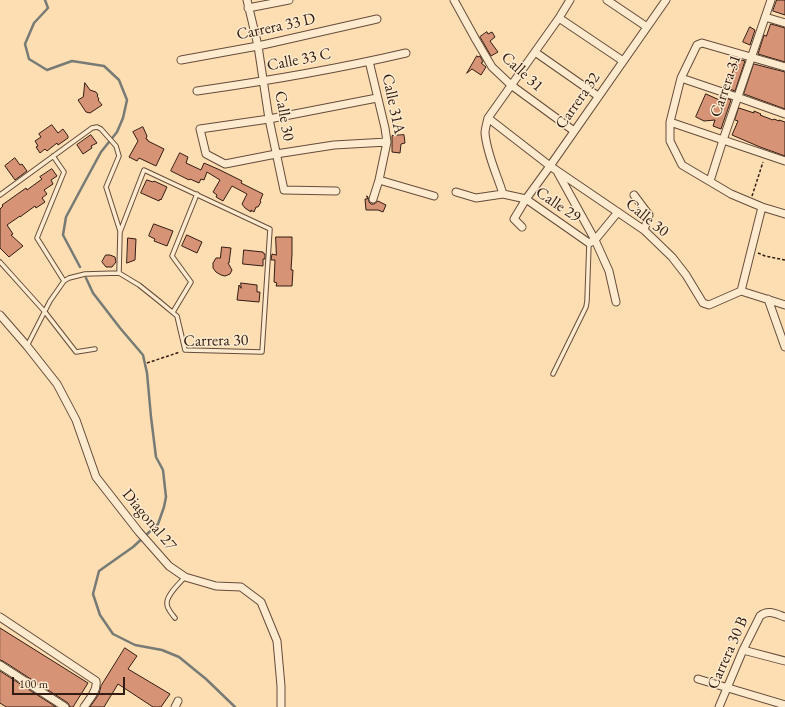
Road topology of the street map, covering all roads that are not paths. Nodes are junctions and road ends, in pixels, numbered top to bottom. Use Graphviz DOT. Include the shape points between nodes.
graph roads {
  1 [pos="247,0"];
  2 [pos="289,0"];
  3 [pos="454,0"];
  4 [pos="570,0"];
  5 [pos="607,0"];
  6 [pos="666,0"];
  7 [pos="770,0"];
  8 [pos="248,8"];
  9 [pos="765,17"];
  10 [pos="559,18"];
  11 [pos="377,19"];
  12 [pos="785,23"];
  13 [pos="647,27"];
  14 [pos="258,46"];
  15 [pos="535,52"];
  16 [pos="406,53"];
  17 [pos="751,57"];
  18 [pos="181,60"];
  19 [pos="623,61"];
  20 [pos="369,62"];
  21 [pos="785,68"];
  22 [pos="681,78"];
  23 [pos="264,81"];
  24 [pos="511,85"];
  25 [pos="197,91"];
  26 [pos="598,96"];
  27 [pos="737,97"];
  28 [pos="378,98"];
  29 [pos="785,114"];
  30 [pos="488,118"];
  31 [pos="269,119"];
  32 [pos="670,122"];
  33 [pos="574,131"];
  34 [pos="723,140"];
  35 [pos="387,142"];
  36 [pos="276,154"];
  37 [pos="53,156"];
  38 [pos="785,161"];
  39 [pos="550,166"];
  40 [pos="557,171"];
  41 [pos="379,180"];
  42 [pos="710,181"];
  43 [pos="336,191"];
  44 [pos="456,192"];
  45 [pos="197,194"];
  46 [pos="503,194"];
  47 [pos="0,195"];
  48 [pos="634,195"];
  49 [pos="434,196"];
  50 [pos="373,199"];
  51 [pos="526,199"];
  52 [pos="762,207"];
  53 [pos="618,212"];
  54 [pos="785,214"];
  55 [pos="522,227"];
  56 [pos="644,230"];
  57 [pos="120,232"];
  58 [pos="592,242"];
  59 [pos="0,262"];
  60 [pos="119,273"];
  61 [pos="64,281"];
  62 [pos="741,290"];
  63 [pos="768,299"];
  64 [pos="616,302"];
  65 [pos="785,305"];
  66 [pos="45,312"];
  67 [pos="173,312"];
  68 [pos="0,315"];
  69 [pos="27,346"];
  70 [pos="785,347"];
  71 [pos="95,349"];
  72 [pos="553,374"];
  73 [pos="185,577"];
  74 [pos="0,617"];
  75 [pos="785,617"];
  76 [pos="175,618"];
  77 [pos="743,650"];
  78 [pos="785,661"];
  79 [pos="0,665"];
  80 [pos="698,679"];
  81 [pos="727,688"];
  82 [pos="785,705"];
  83 [pos="65,707"];
  84 [pos="84,707"];
  85 [pos="281,707"];
  86 [pos="719,707"];
  1 -- 8 [label="street, Calle 30"];
  2 -- 8 [label="street"];
  3 -- 24 [label="street, Calle 31" via="492,67"];
  4 -- 10 [label="street"];
  5 -- 13 [label="street"];
  6 -- 13 [label="street, Carrera 32"];
  7 -- 9 [label="street, Carrera 31"];
  8 -- 14 [label="street, Calle 30"];
  9 -- 12 [label="street"];
  9 -- 17 [label="street, Carrera 31"];
  10 -- 15 [label="street"];
  10 -- 19 [label="street"];
  11 -- 14 [label="street, Carrera 33 D"];
  13 -- 19 [label="street, Carrera 32"];
  14 -- 18 [label="street, Carrera 33 D"];
  14 -- 23 [label="street, Calle 30"];
  15 -- 24 [label="street"];
  15 -- 26 [label="street"];
  16 -- 20 [label="street, Calle 33 C"];
  17 -- 21 [label="street"];
  17 -- 22 [label="street" via="702,42 697,45"];
  17 -- 27 [label="street, Carrera 31"];
  19 -- 26 [label="street, Carrera 32"];
  20 -- 23 [label="street, Calle 33 C"];
  20 -- 28 [label="street, Calle 31A"];
  22 -- 27 [label="street"];
  22 -- 32 [label="street"];
  23 -- 25 [label="street, Calle 33 C"];
  23 -- 31 [label="street, Calle 30"];
  24 -- 30 [label="street"];
  24 -- 33 [label="street, Calle 31"];
  26 -- 33 [label="street, Carrera 32"];
  27 -- 29 [label="street"];
  27 -- 34 [label="street, Carrera 31"];
  28 -- 31 [label="street"];
  28 -- 35 [label="street, Calle 31A"];
  30 -- 39 [label="street, Calle 30"];
  30 -- 46 [label="street" via="485,132 490,158"];
  31 -- 36 [label="street, Calle 30"];
  31 -- 36 [label="street" via="200,129 206,154 226,164"];
  32 -- 34 [label="street"];
  32 -- 42 [label="street" via="670,141 682,165"];
  33 -- 39 [label="street, Carrera 32"];
  34 -- 38 [label="street"];
  34 -- 42 [label="street, Carrera 31"];
  35 -- 36 [label="street" via="334,145"];
  35 -- 41 [label="street, Calle 31A"];
  36 -- 43 [label="street, Calle 30" via="284,190"];
  37 -- 47 [label="lane"];
  37 -- 57 [label="lane" via="97,127 116,146 119,156 106,187"];
  37 -- 61 [label="lane" via="64,172 36,238"];
  39 -- 40 [label="street, Calle 30"];
  39 -- 51 [label="street, Carrera 32"];
  40 -- 53 [label="street, Calle 30"];
  40 -- 58 [label="street"];
  41 -- 49 [label="street"];
  41 -- 50 [label="street, Calle 31A"];
  42 -- 52 [label="street" via="731,194"];
  44 -- 46 [label="street" via="476,198"];
  45 -- 57 [label="lane" via="144,170"];
  45 -- 67 [label="lane" via="172,256 191,282"];
  45 -- 67 [label="lane, Carrera 30" via="270,229 262,352 185,350 177,316"];
  46 -- 51 [label="street, Calle 29"];
  48 -- 56 [label="street" via="649,214"];
  51 -- 55 [label="street, Carrera 32" via="514,219"];
  51 -- 58 [label="street, Calle 29"];
  52 -- 54 [label="street"];
  52 -- 62 [label="street"];
  53 -- 56 [label="street, Calle 30"];
  53 -- 58 [label="street"];
  56 -- 62 [label="street, Calle 30" via="672,257 703,303 709,305"];
  57 -- 60 [label="lane"];
  58 -- 64 [label="street" via="609,272"];
  58 -- 72 [label="lane" via="586,307"];
  59 -- 66 [label="lane"];
  60 -- 61 [label="lane" via="85,274"];
  60 -- 67 [label="lane"];
  61 -- 66 [label="lane"];
  62 -- 63 [label="street"];
  63 -- 65 [label="street"];
  63 -- 70 [label="street"];
  66 -- 69 [label="lane"];
  66 -- 71 [label="lane" via="76,352"];
  68 -- 69 [label="street, Diagonal 27"];
  69 -- 73 [label="street, Diagonal 27" via="58,384 76,420 96,477 150,545 169,566"];
  73 -- 76 [label="lane" via="171,593 166,604"];
  73 -- 85 [label="street, Diagonal 27" via="216,586 241,587 261,602 277,641"];
  74 -- 84 [label="street" via="96,681 96,688"];
  75 -- 77 [label="street, Carrera 30 B" via="764,612"];
  77 -- 78 [label="street"];
  77 -- 81 [label="street, Carrera 30 B"];
  79 -- 83 [label="street"];
  80 -- 81 [label="street"];
  81 -- 82 [label="street"];
  81 -- 86 [label="street, Carrera 30 B"];
}
